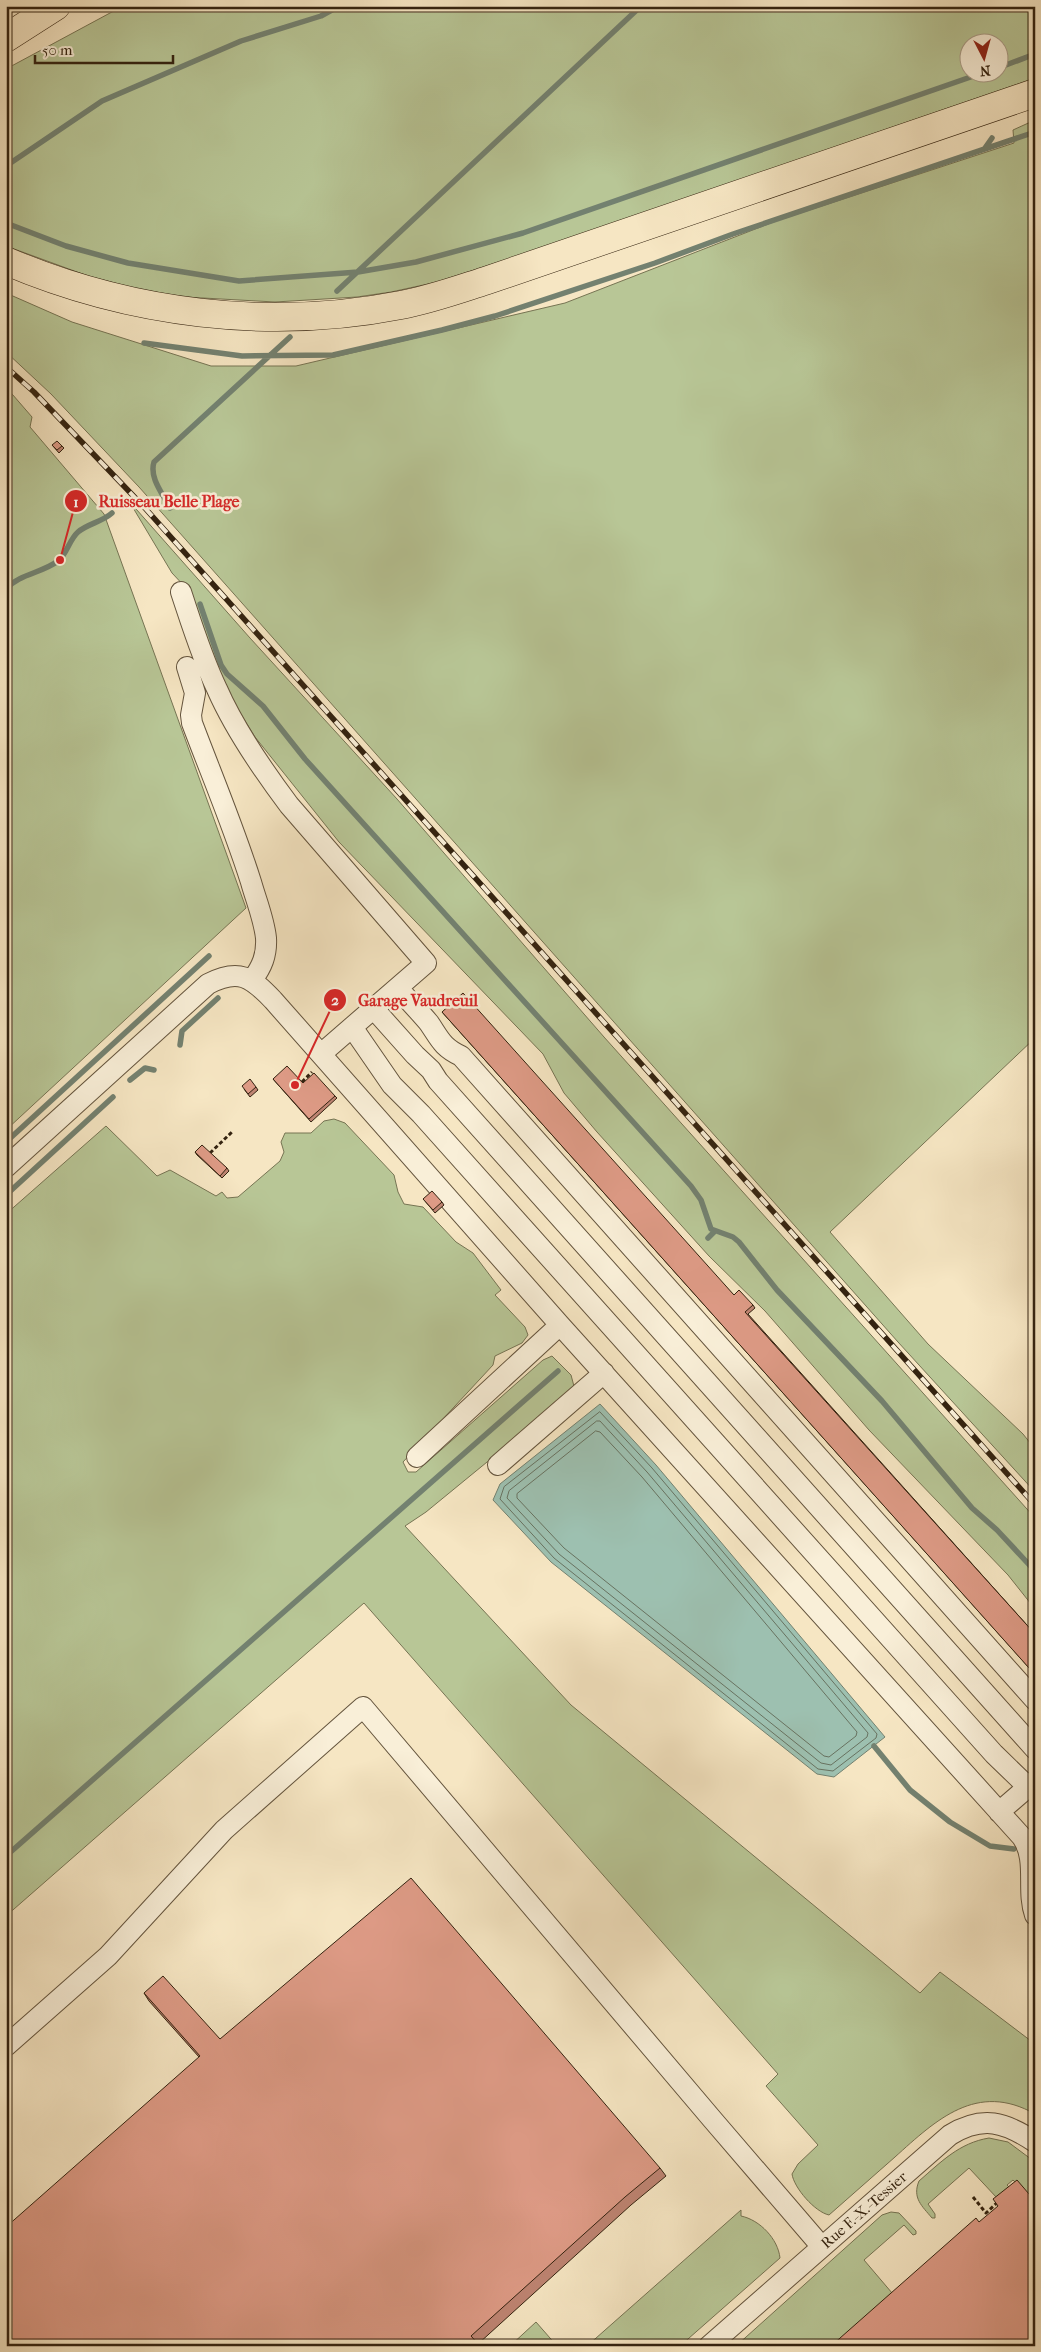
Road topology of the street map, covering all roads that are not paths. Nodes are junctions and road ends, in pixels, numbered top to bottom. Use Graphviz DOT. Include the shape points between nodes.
graph roads {
  1 [pos="56,6"];
  2 [pos="6,38"];
  3 [pos="1035,93"];
  4 [pos="6,261"];
  5 [pos="181,592"];
  6 [pos="187,667"];
  7 [pos="252,980"];
  8 [pos="398,988"];
  9 [pos="374,1009"];
  10 [pos="352,1027"];
  11 [pos="317,1063"];
  12 [pos="6,1167"];
  13 [pos="560,1325"];
  14 [pos="604,1373"];
  15 [pos="418,1457"];
  16 [pos="498,1465"];
  17 [pos="1035,1700"];
  18 [pos="1035,1749"];
  19 [pos="1032,1784"];
  20 [pos="999,1812"];
  21 [pos="1035,1915"];
  22 [pos="6,2046"];
  23 [pos="1035,2142"];
  24 [pos="822,2247"];
  25 [pos="710,2346"];
  1 -- 2 [label="highway"];
  3 -- 4 [label="highway" via="485,281 403,305 356,313 280,318 212,315 96,292"];
  5 -- 8 [label="street" via="216,689 270,780 426,963"];
  6 -- 7 [label="street" via="195,693 192,723 242,854 266,938 262,966"];
  7 -- 11 [label="street"];
  7 -- 12 [label="street" via="230,976 208,984"];
  8 -- 9 [label="street"];
  8 -- 17 [label="street" via="439,1040 448,1050 461,1056"];
  9 -- 10 [label="street"];
  9 -- 18 [label="street"];
  10 -- 11 [label="street"];
  10 -- 19 [label="street" via="397,1091 994,1754"];
  11 -- 13 [label="street"];
  13 -- 14 [label="street"];
  13 -- 15 [label="street"];
  14 -- 16 [label="street"];
  14 -- 20 [label="street"];
  19 -- 20 [label="street"];
  20 -- 21 [label="street" via="1027,1844"];
  22 -- 24 [label="street" via="108,1956 224,1830 363,1707"];
  23 -- 24 [label="street, Rue F.-X.-Tessier" via="1002,2124 978,2123 959,2130"];
  24 -- 25 [label="street, Rue F.-X.-Tessier"];
}
